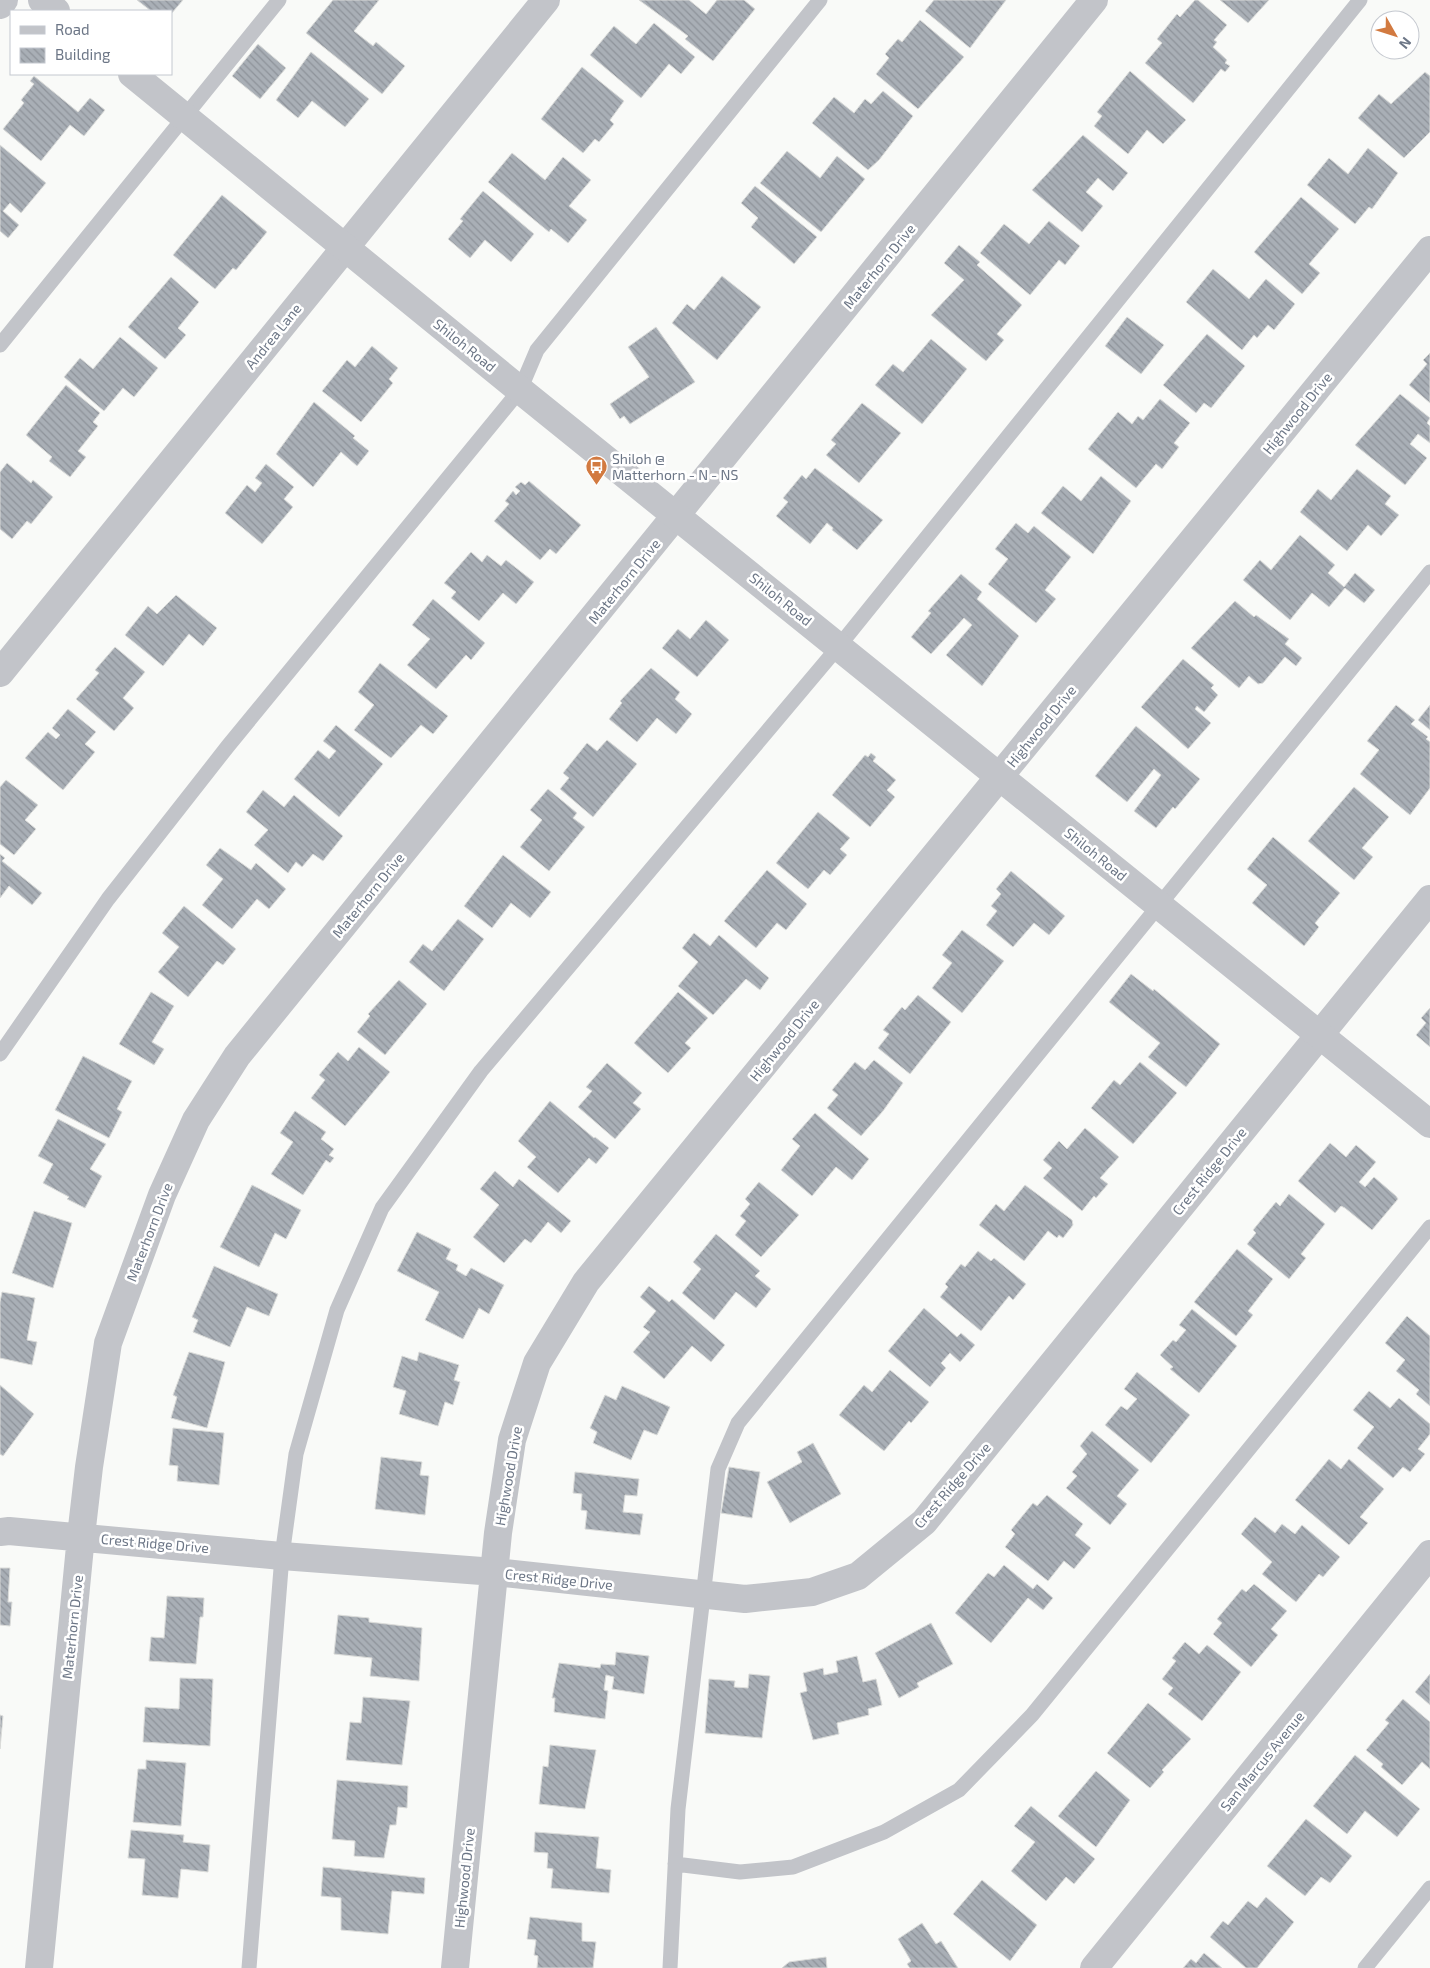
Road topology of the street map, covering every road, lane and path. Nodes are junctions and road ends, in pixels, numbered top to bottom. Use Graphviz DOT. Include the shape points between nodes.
graph roads {
  1 [pos="4,0"];
  2 [pos="42,0"];
  3 [pos="279,0"];
  4 [pos="546,0"];
  5 [pos="820,0"];
  6 [pos="1094,0"];
  7 [pos="1360,0"];
  8 [pos="0,5"];
  9 [pos="55,10"];
  10 [pos="133,75"];
  11 [pos="184,117"];
  12 [pos="345,248"];
  13 [pos="1430,250"];
  14 [pos="0,345"];
  15 [pos="520,390"];
  16 [pos="678,515"];
  17 [pos="1430,572"];
  18 [pos="839,646"];
  19 [pos="0,673"];
  20 [pos="1000,776"];
  21 [pos="1430,899"];
  22 [pos="1160,905"];
  23 [pos="1320,1035"];
  24 [pos="0,1054"];
  25 [pos="1430,1124"];
  26 [pos="1430,1227"];
  27 [pos="0,1532"];
  28 [pos="81,1536"];
  29 [pos="1430,1554"];
  30 [pos="282,1556"];
  31 [pos="495,1572"];
  32 [pos="704,1595"];
  33 [pos="675,1864"];
  34 [pos="1430,1888"];
  35 [pos="39,1968"];
  36 [pos="249,1968"];
  37 [pos="455,1968"];
  38 [pos="670,1968"];
  39 [pos="1094,1968"];
  40 [pos="1365,1968"];
  1 -- 8 [label="street"];
  2 -- 9 [label="street"];
  3 -- 11 [label="lane"];
  4 -- 12 [label="street, Andrea Lane"];
  5 -- 15 [label="lane" via="537,350"];
  6 -- 16 [label="street, Materhorn Drive"];
  7 -- 18 [label="lane"];
  10 -- 11 [label="street, Shiloh Road"];
  11 -- 12 [label="street, Shiloh Road"];
  11 -- 14 [label="lane"];
  12 -- 15 [label="street, Shiloh Road"];
  12 -- 19 [label="street, Andrea Lane"];
  13 -- 20 [label="street, Highwood Drive"];
  15 -- 16 [label="street, Shiloh Road"];
  15 -- 24 [label="lane" via="228,746 108,899"];
  16 -- 18 [label="street, Shiloh Road"];
  16 -- 28 [label="street, Materhorn Drive" via="237,1056 196,1120 162,1195 108,1343"];
  17 -- 22 [label="lane"];
  18 -- 20 [label="street, Shiloh Road"];
  18 -- 30 [label="lane" via="481,1070 382,1208 337,1310 296,1454"];
  20 -- 22 [label="street, Shiloh Road"];
  20 -- 31 [label="street, Highwood Drive" via="586,1282 537,1363 512,1440"];
  21 -- 23 [label="street, Crest Ridge Drive"];
  22 -- 23 [label="street, Shiloh Road"];
  22 -- 32 [label="lane" via="738,1423 718,1469"];
  23 -- 25 [label="street, Shiloh Road"];
  23 -- 32 [label="street, Crest Ridge Drive" via="924,1522 858,1576 812,1592 745,1599"];
  26 -- 33 [label="lane" via="1032,1715 959,1790 884,1832 793,1867 740,1872"];
  27 -- 28 [label="street, Crest Ridge Drive"];
  28 -- 30 [label="street, Crest Ridge Drive"];
  28 -- 35 [label="street, Materhorn Drive"];
  29 -- 39 [label="street, San Marcus Avenue"];
  30 -- 31 [label="street, Crest Ridge Drive"];
  30 -- 36 [label="lane"];
  31 -- 32 [label="street, Crest Ridge Drive"];
  31 -- 37 [label="street, Highwood Drive"];
  32 -- 33 [label="lane" via="678,1809"];
  33 -- 38 [label="lane"];
  34 -- 40 [label="lane"];
}
